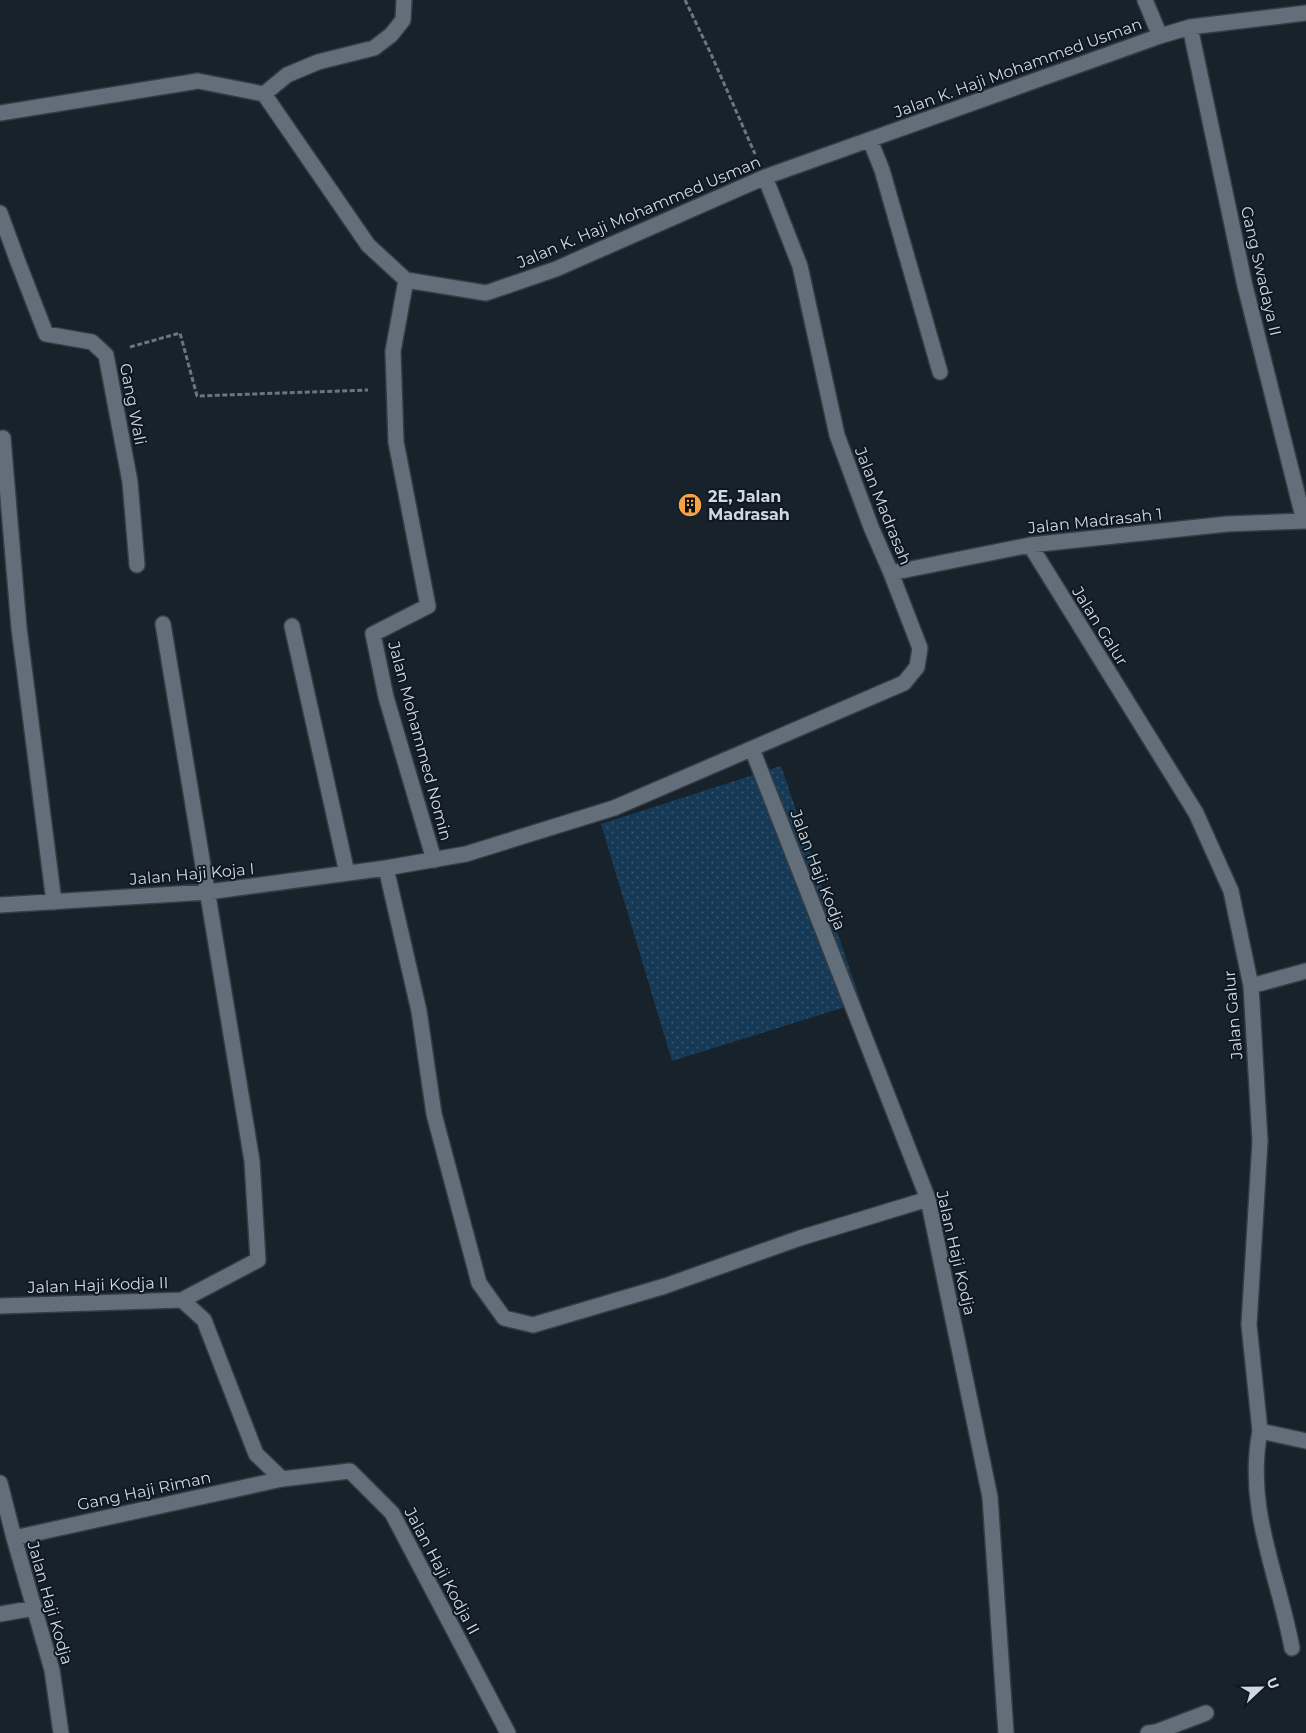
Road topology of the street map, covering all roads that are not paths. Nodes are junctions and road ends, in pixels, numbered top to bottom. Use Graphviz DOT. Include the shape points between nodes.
graph roads {
  1 [pos="404,0"];
  2 [pos="1145,0"];
  3 [pos="1306,13"];
  4 [pos="1190,28"];
  5 [pos="1160,36"];
  6 [pos="264,94"];
  7 [pos="0,113"];
  8 [pos="870,140"];
  9 [pos="765,177"];
  10 [pos="0,213"];
  11 [pos="406,280"];
  12 [pos="940,372"];
  13 [pos="3,438"];
  14 [pos="1305,521"];
  15 [pos="1030,545"];
  16 [pos="137,565"];
  17 [pos="891,573"];
  18 [pos="162,624"];
  19 [pos="292,626"];
  20 [pos="752,749"];
  21 [pos="434,860"];
  22 [pos="386,868"];
  23 [pos="347,873"];
  24 [pos="208,892"];
  25 [pos="54,902"];
  26 [pos="0,905"];
  27 [pos="1306,971"];
  28 [pos="1251,986"];
  29 [pos="928,1199"];
  30 [pos="182,1300"];
  31 [pos="0,1306"];
  32 [pos="1260,1431"];
  33 [pos="1306,1441"];
  34 [pos="282,1479"];
  35 [pos="0,1483"];
  36 [pos="14,1538"];
  37 [pos="35,1608"];
  38 [pos="0,1614"];
  39 [pos="1292,1648"];
  40 [pos="1206,1713"];
  41 [pos="61,1733"];
  42 [pos="508,1733"];
  43 [pos="1006,1733"];
  44 [pos="1148,1733"];
  1 -- 6 [label="street" via="403,20 374,48 318,62 287,75"];
  2 -- 5 [label="street"];
  3 -- 4 [label="street, Jalan K. Haji Mohammed Usman"];
  4 -- 5 [label="street, Jalan K. Haji Mohammed Usman"];
  4 -- 14 [label="street, Gang Swadaya II" via="1245,286"];
  5 -- 8 [label="street, Jalan K. Haji Mohammed Usman"];
  6 -- 7 [label="street" via="198,81"];
  6 -- 11 [label="street" via="368,245"];
  8 -- 9 [label="street, Jalan K. Haji Mohammed Usman"];
  8 -- 12 [label="street" via="882,170"];
  9 -- 11 [label="street, Jalan K. Haji Mohammed Usman" via="556,269 486,293"];
  9 -- 17 [label="street, Jalan Madrasah" via="800,266 837,435"];
  10 -- 16 [label="street, Gang Wali" via="46,334 92,342 106,355 130,482"];
  11 -- 21 [label="street, Jalan Mohammed Nomin" via="394,351 396,442 428,606 373,634 386,697"];
  13 -- 25 [label="street" via="19,628"];
  14 -- 15 [label="street, Jalan Madrasah 1" via="1227,524"];
  15 -- 17 [label="street, Jalan Madrasah 1"];
  15 -- 28 [label="street, Jalan Galur" via="1196,813 1231,892"];
  17 -- 20 [label="street, Jalan Madrasah" via="920,648 917,667 904,683"];
  18 -- 24 [label="street"];
  19 -- 23 [label="street"];
  20 -- 21 [label="street, Jalan Madrasah" via="614,808 466,854"];
  20 -- 29 [label="street, Jalan Haji Kodja"];
  21 -- 22 [label="street, Jalan Haji Koja I"];
  22 -- 23 [label="street, Jalan Haji Koja I"];
  22 -- 29 [label="street" via="419,1011 434,1114 480,1283 504,1318 533,1325 666,1286 800,1238"];
  23 -- 24 [label="street, Jalan Haji Koja I"];
  24 -- 25 [label="street, Jalan Haji Koja I"];
  24 -- 30 [label="street" via="252,1161 258,1260"];
  25 -- 26 [label="street, Jalan Haji Koja I"];
  27 -- 28 [label="street"];
  28 -- 32 [label="street, Jalan Galur" via="1260,1141 1249,1325"];
  29 -- 43 [label="street, Jalan Haji Kodja" via="990,1497"];
  30 -- 31 [label="street, Jalan Haji Kodja II"];
  30 -- 34 [label="street, Jalan Haji Kodja II" via="204,1320 256,1454"];
  32 -- 33 [label="street"];
  32 -- 39 [label="street, Jalan Galur" via="1256,1493 1268,1556"];
  34 -- 36 [label="street, Gang Haji Riman"];
  34 -- 42 [label="street, Jalan Haji Kodja II" via="350,1471 392,1513"];
  35 -- 36 [label="street, Jalan Haji Kodja"];
  36 -- 37 [label="street, Jalan Haji Kodja"];
  37 -- 38 [label="street"];
  37 -- 41 [label="street, Jalan Haji Kodja" via="52,1670"];
  40 -- 44 [label="street"];
}
